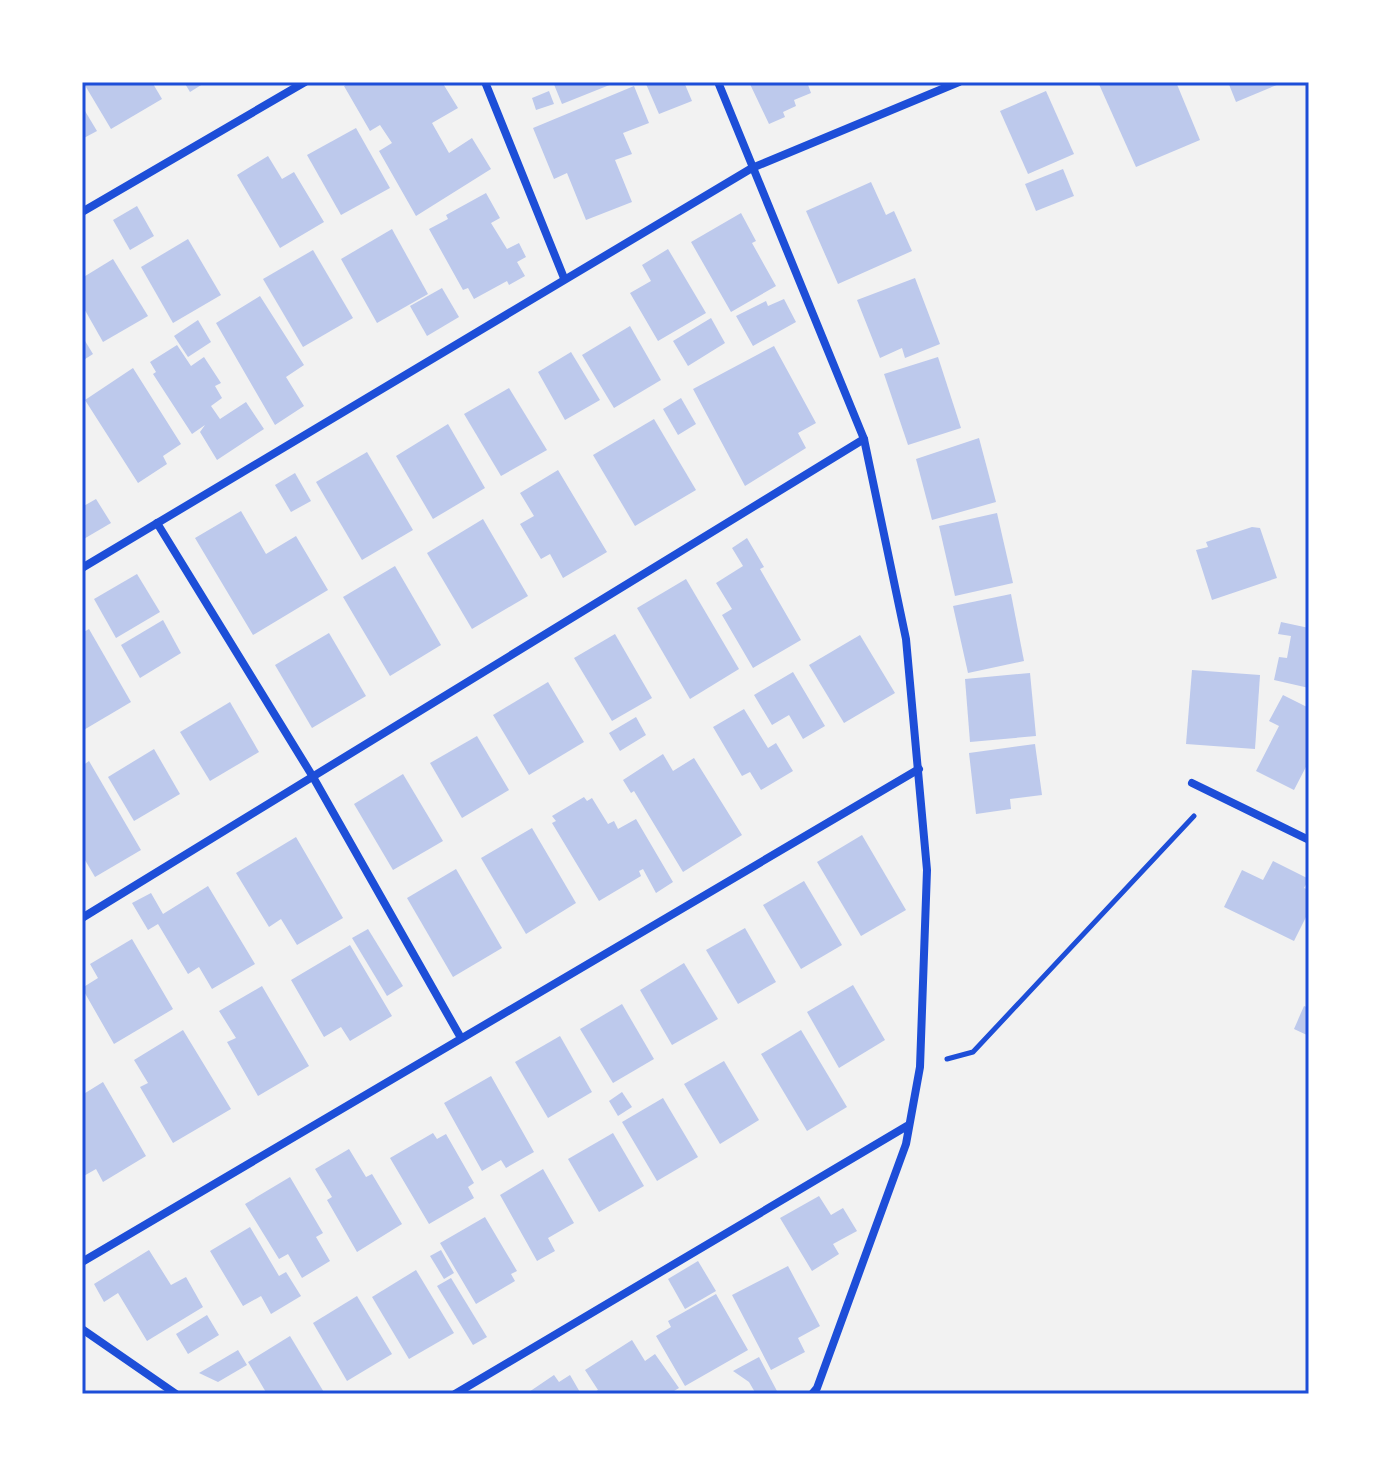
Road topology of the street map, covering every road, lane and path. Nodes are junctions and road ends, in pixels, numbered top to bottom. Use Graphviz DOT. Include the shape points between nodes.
graph roads {
  1 [pos="305,82"];
  2 [pos="485,82"];
  3 [pos="718,82"];
  4 [pos="959,82"];
  5 [pos="752,168"];
  6 [pos="82,212"];
  7 [pos="564,278"];
  8 [pos="864,439"];
  9 [pos="157,523"];
  10 [pos="82,568"];
  11 [pos="919,769"];
  12 [pos="313,777"];
  13 [pos="1192,783"];
  14 [pos="1215,794"];
  15 [pos="1309,840"];
  16 [pos="82,918"];
  17 [pos="461,1038"];
  18 [pos="920,1067"];
  19 [pos="907,1126"];
  20 [pos="82,1262"];
  21 [pos="82,1329"];
  22 [pos="176,1394"];
  23 [pos="455,1394"];
  24 [pos="812,1394"];
  1 -- 6 [label="street"];
  2 -- 7 [label="street"];
  3 -- 5 [label="street"];
  4 -- 5 [label="street"];
  5 -- 7 [label="street"];
  5 -- 8 [label="street"];
  7 -- 9 [label="street"];
  8 -- 11 [label="street" via="906,639"];
  8 -- 12 [label="street"];
  9 -- 10 [label="street"];
  9 -- 12 [label="street"];
  11 -- 17 [label="street"];
  11 -- 18 [label="street" via="927,870"];
  12 -- 16 [label="street"];
  12 -- 17 [label="street"];
  13 -- 14 [label="street"];
  14 -- 15 [label="street"];
  14 -- 18 [label="path" via="973,1052"];
  17 -- 20 [label="street"];
  18 -- 19 [label="street"];
  19 -- 23 [label="street"];
  19 -- 24 [label="street" via="906,1144"];
  21 -- 22 [label="street"];
}
